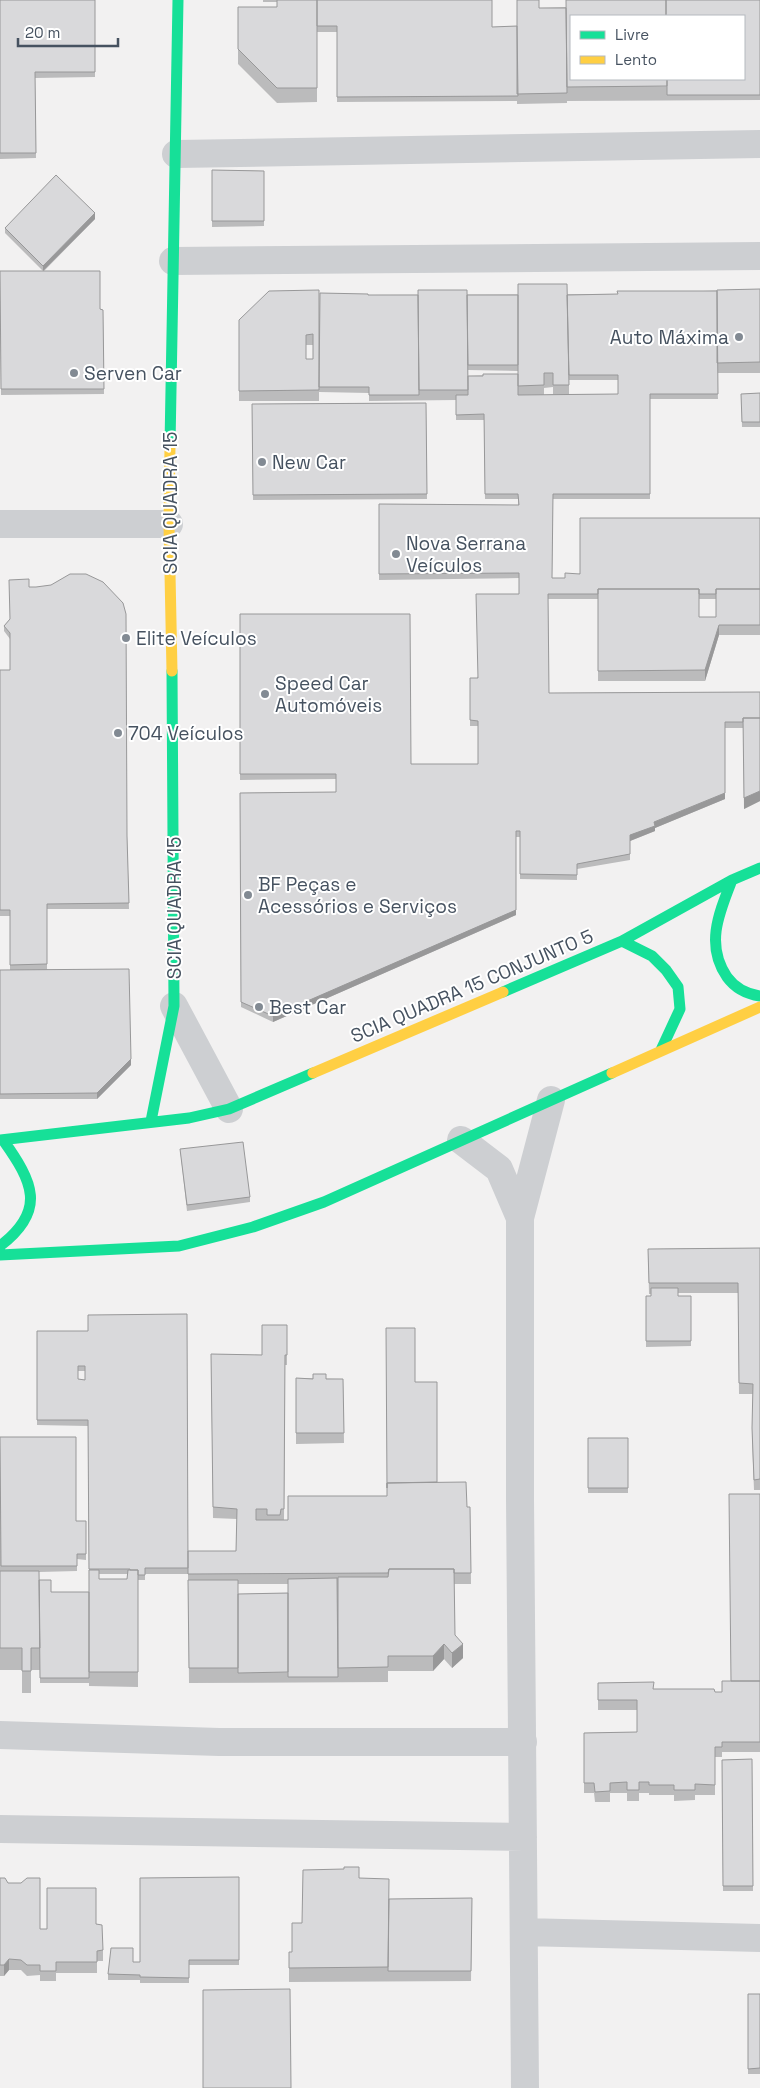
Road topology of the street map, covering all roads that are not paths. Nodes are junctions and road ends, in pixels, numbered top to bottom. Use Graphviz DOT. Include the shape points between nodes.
graph roads {
  1 [pos="178,0"];
  2 [pos="760,144"];
  3 [pos="176,154"];
  4 [pos="760,256"];
  5 [pos="173,261"];
  6 [pos="0,524"];
  7 [pos="169,524"];
  8 [pos="760,868"];
  9 [pos="732,880"];
  10 [pos="622,941"];
  11 [pos="760,996"];
  12 [pos="174,1006"];
  13 [pos="760,1007"];
  14 [pos="662,1050"];
  15 [pos="551,1100"];
  16 [pos="229,1109"];
  17 [pos="151,1121"];
  18 [pos="1,1140"];
  19 [pos="461,1140"];
  20 [pos="520,1218"];
  21 [pos="0,1246"];
  22 [pos="0,1255"];
  23 [pos="0,1735"];
  24 [pos="523,1742"];
  25 [pos="0,1829"];
  26 [pos="523,1837"];
  27 [pos="524,1932"];
  28 [pos="760,1938"];
  29 [pos="525,2088"];
  1 -- 3 [label="main road, SCIA QUADRA 15"];
  2 -- 3 [label="street"];
  3 -- 5 [label="main road, SCIA QUADRA 15"];
  4 -- 5 [label="street"];
  5 -- 7 [label="main road, SCIA QUADRA 15"];
  6 -- 7 [label="street"];
  7 -- 12 [label="main road, SCIA QUADRA 15"];
  8 -- 9 [label="main road, SCIA QUADRA 15 CONJUNTO 5"];
  9 -- 10 [label="main road, SCIA QUADRA 15 CONJUNTO 5"];
  9 -- 11 [label="main road" via="716,922 714,949 721,970 734,986 750,996"];
  10 -- 14 [label="main road" via="652,956 678,986 680,1009"];
  10 -- 16 [label="main road, SCIA QUADRA 15 CONJUNTO 5"];
  12 -- 16 [label="street, SCIA QUADRA 15"];
  12 -- 17 [label="main road, SCIA QUADRA 15"];
  13 -- 14 [label="main road"];
  14 -- 15 [label="main road"];
  15 -- 19 [label="main road"];
  15 -- 20 [label="street"];
  16 -- 17 [label="main road, SCIA QUADRA 15 CONJUNTO 5" via="189,1118"];
  17 -- 18 [label="main road, SCIA QUADRA 15 CONJUNTO 5"];
  18 -- 21 [label="main road" via="20,1162 28,1181 31,1206 22,1227"];
  19 -- 20 [label="street" via="499,1169"];
  19 -- 22 [label="main road" via="324,1202 253,1227 179,1246"];
  20 -- 24 [label="street"];
  23 -- 24 [label="street" via="219,1742"];
  24 -- 26 [label="street"];
  25 -- 26 [label="street"];
  26 -- 27 [label="street"];
  27 -- 28 [label="street"];
  27 -- 29 [label="street"];
}
